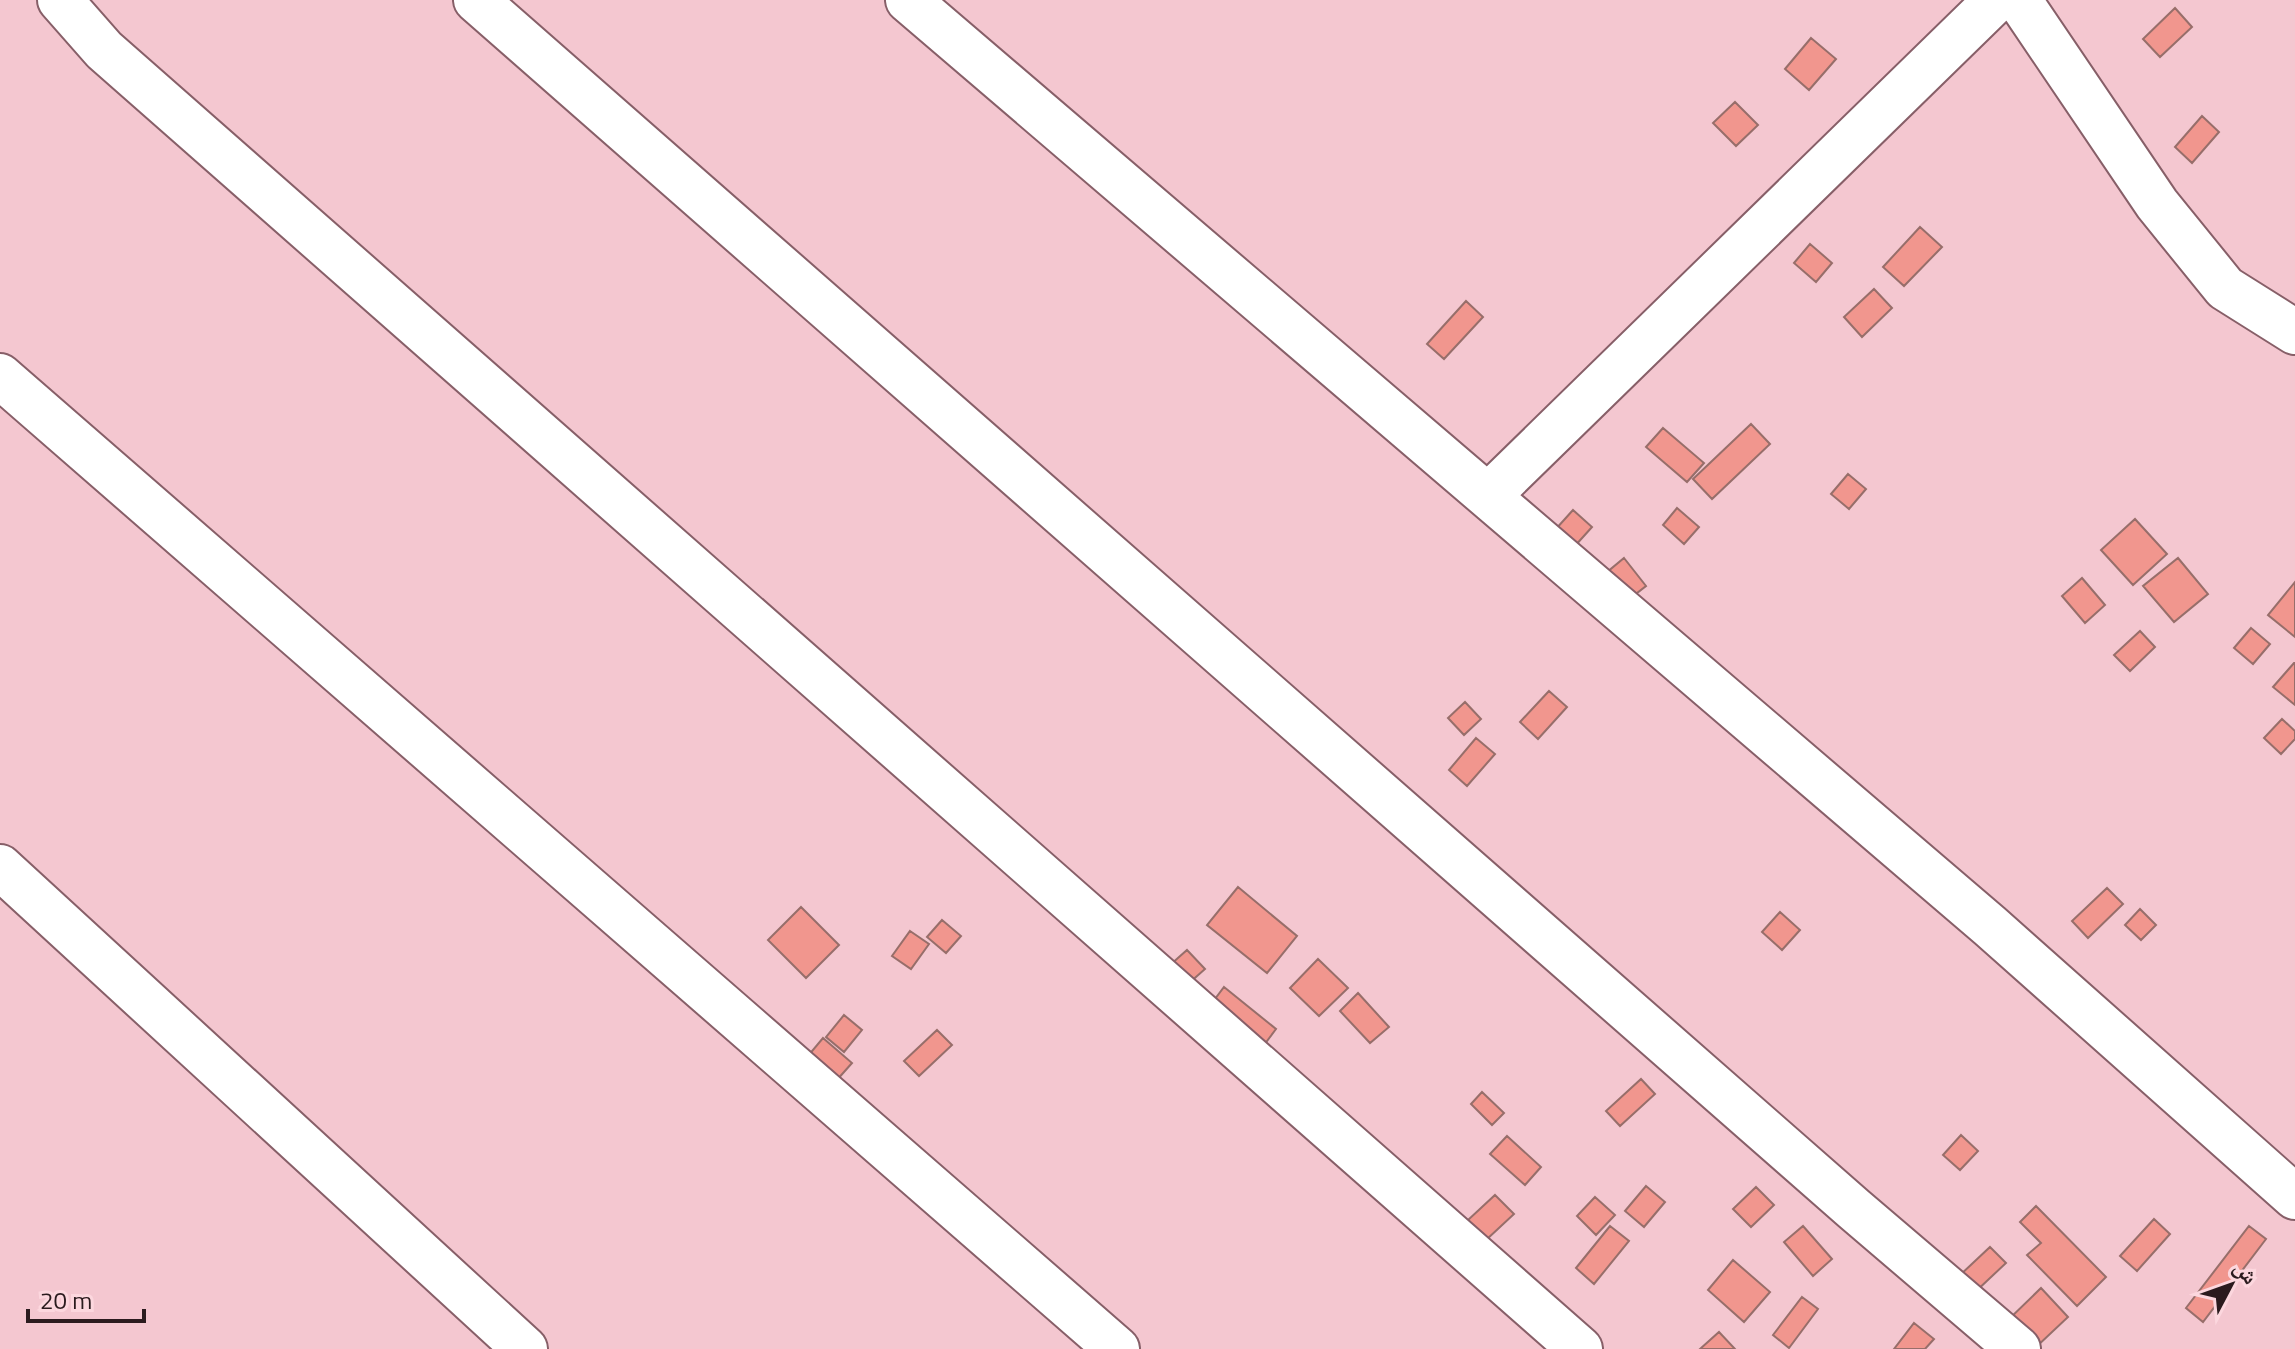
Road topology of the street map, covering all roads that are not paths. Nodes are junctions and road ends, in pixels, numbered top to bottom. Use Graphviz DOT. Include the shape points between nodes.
graph roads {
  1 [pos="60,0"];
  2 [pos="476,0"];
  3 [pos="908,0"];
  4 [pos="1996,0"];
  5 [pos="2019,0"];
  6 [pos="2295,332"];
  7 [pos="0,376"];
  8 [pos="1488,496"];
  9 [pos="0,867"];
  10 [pos="2295,1197"];
  11 [pos="525,1349"];
  12 [pos="1117,1349"];
  13 [pos="1580,1349"];
  14 [pos="2018,1349"];
  1 -- 13 [label="street" via="104,50"];
  2 -- 14 [label="street"];
  3 -- 8 [label="street"];
  4 -- 8 [label="street"];
  5 -- 6 [label="street" via="2157,204 2225,288"];
  7 -- 12 [label="street"];
  8 -- 10 [label="street" via="1990,926"];
  9 -- 11 [label="street"];
}
